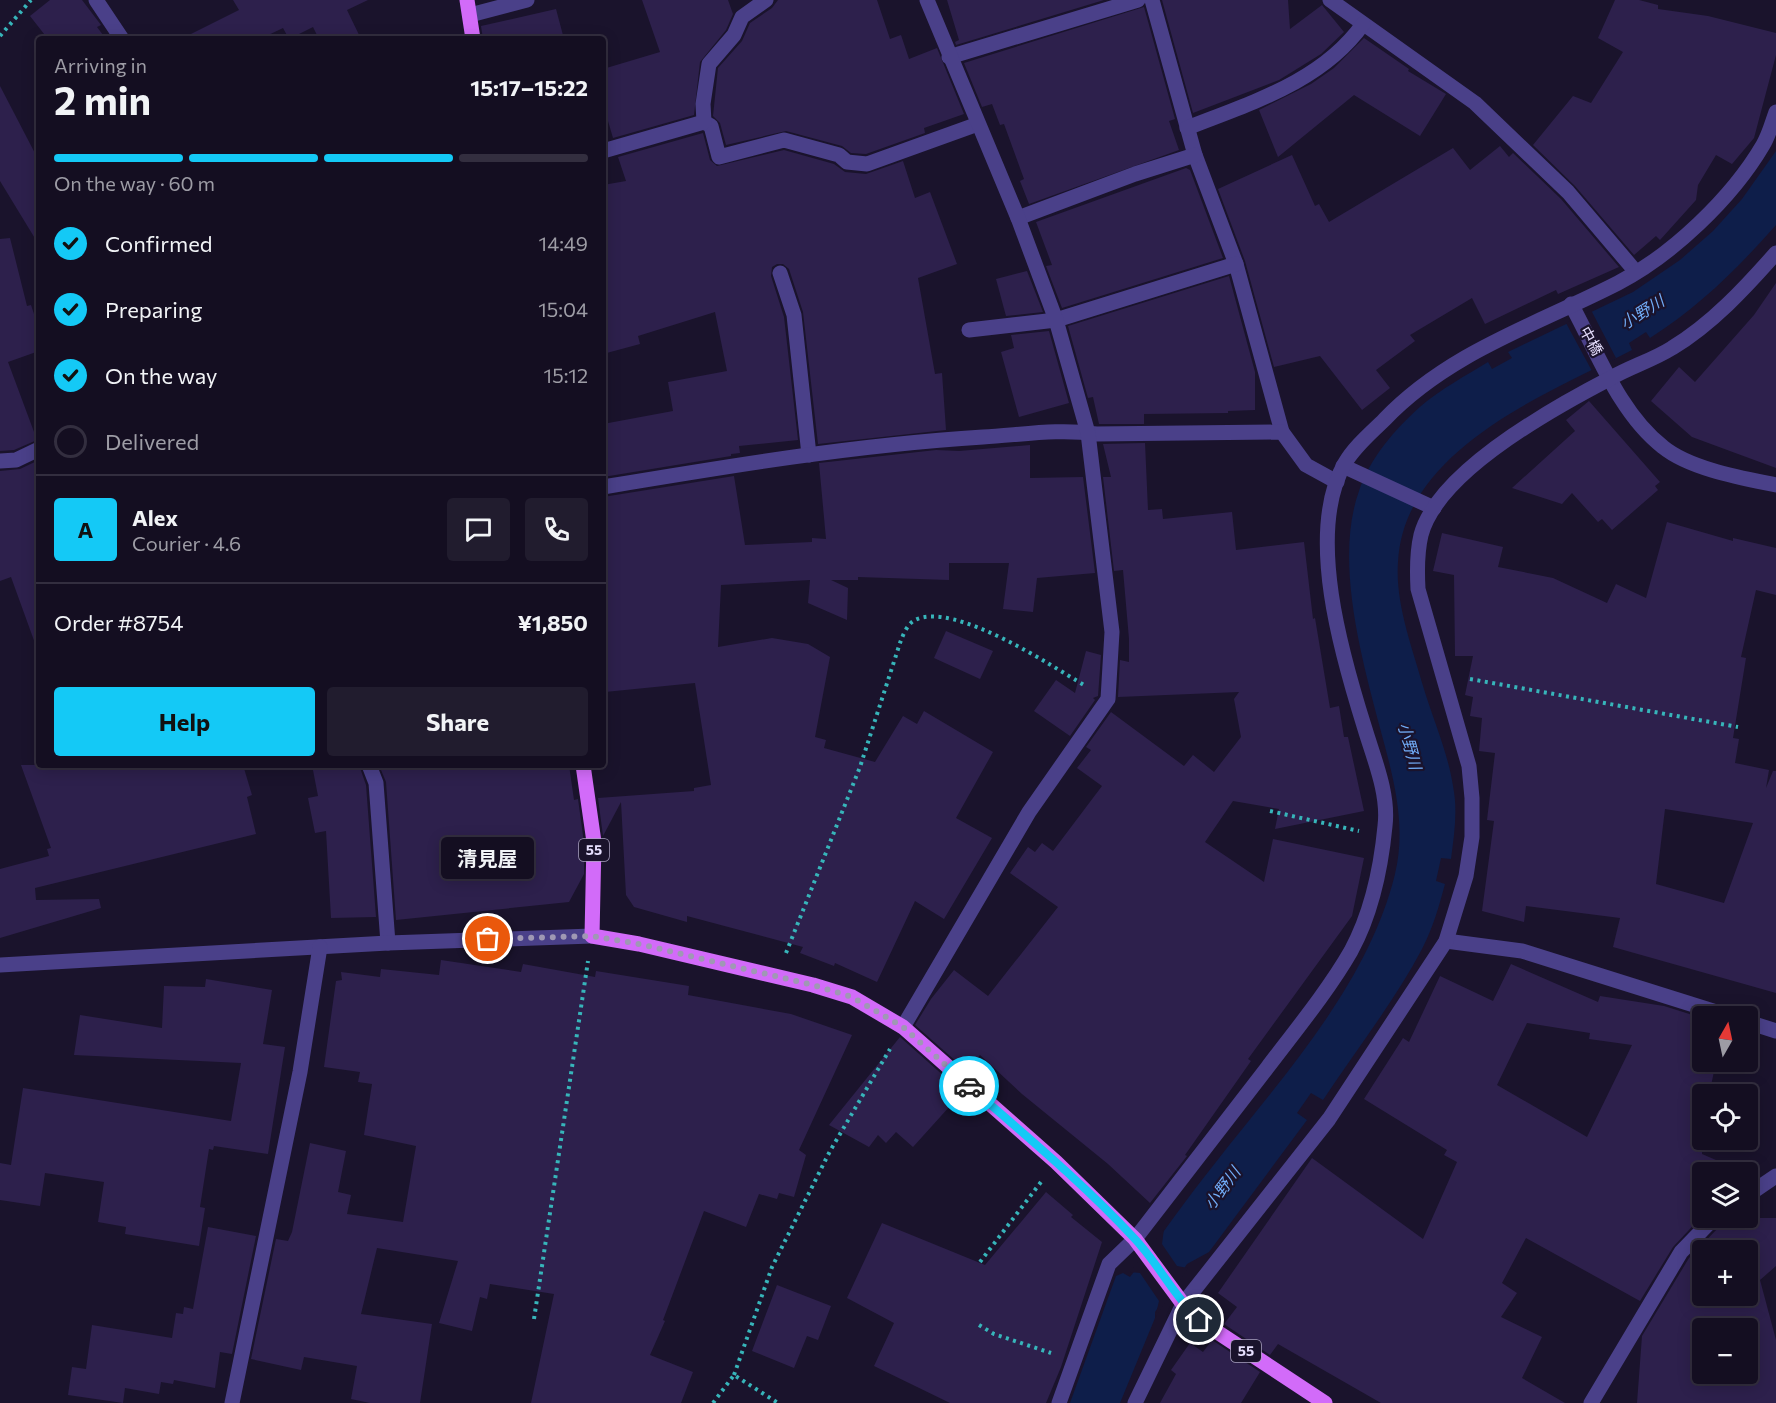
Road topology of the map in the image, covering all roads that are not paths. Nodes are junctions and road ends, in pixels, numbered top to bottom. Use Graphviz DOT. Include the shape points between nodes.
graph roads {
  1 [pos="96,0"];
  2 [pos="527,0"];
  3 [pos="766,0"];
  4 [pos="927,0"];
  5 [pos="1138,0"];
  6 [pos="1152,0"];
  7 [pos="1330,0"];
  8 [pos="468,8"];
  9 [pos="1363,24"];
  10 [pos="120,36"];
  11 [pos="473,36"];
  12 [pos="949,57"];
  13 [pos="1776,112"];
  14 [pos="704,122"];
  15 [pos="978,124"];
  16 [pos="1187,128"];
  17 [pos="606,151"];
  18 [pos="1195,155"];
  19 [pos="1018,218"];
  20 [pos="1776,253"];
  21 [pos="1236,264"];
  22 [pos="1636,272"];
  23 [pos="780,273"];
  24 [pos="1575,310"];
  25 [pos="1056,320"];
  26 [pos="969,330"];
  27 [pos="1607,371"];
  28 [pos="1088,432"];
  29 [pos="1282,432"];
  30 [pos="36,450"];
  31 [pos="809,455"];
  32 [pos="0,461"];
  33 [pos="1343,466"];
  34 [pos="1336,482"];
  35 [pos="1776,485"];
  36 [pos="606,487"];
  37 [pos="1434,508"];
  38 [pos="370,768"];
  39 [pos="583,768"];
  40 [pos="592,936"];
  41 [pos="1446,941"];
  42 [pos="388,943"];
  43 [pos="320,947"];
  44 [pos="0,965"];
  45 [pos="1697,1006"];
  46 [pos="1758,1025"];
  47 [pos="903,1027"];
  48 [pos="1776,1031"];
  49 [pos="1776,1176"];
  50 [pos="1758,1188"];
  51 [pos="1704,1228"];
  52 [pos="1140,1245"];
  53 [pos="1183,1304"];
  54 [pos="232,1403"];
  55 [pos="1059,1403"];
  56 [pos="1135,1403"];
  57 [pos="1325,1403"];
  58 [pos="1591,1403"];
  1 -- 10 [label="street"];
  2 -- 8 [label="street"];
  3 -- 14 [label="street" via="742,17 734,35 709,64"];
  4 -- 12 [label="street"];
  5 -- 12 [label="street"];
  6 -- 16 [label="street"];
  7 -- 9 [label="street"];
  8 -- 11 [label="main road"];
  9 -- 16 [label="street" via="1352,39 1298,81"];
  9 -- 22 [label="street" via="1475,104 1568,192"];
  12 -- 15 [label="street"];
  13 -- 22 [label="street" via="1764,144 1730,189 1696,226"];
  14 -- 15 [label="street" via="711,126 719,157 784,140 839,155 847,162 867,164"];
  14 -- 17 [label="street"];
  15 -- 19 [label="street"];
  16 -- 18 [label="street"];
  18 -- 19 [label="street"];
  18 -- 21 [label="street"];
  19 -- 25 [label="street"];
  20 -- 27 [label="street" via="1715,315 1672,348"];
  21 -- 25 [label="street"];
  21 -- 29 [label="street"];
  22 -- 24 [label="street"];
  23 -- 31 [label="street" via="794,315"];
  24 -- 27 [label="street, 中橋"];
  24 -- 33 [label="street" via="1430,378 1405,397"];
  25 -- 26 [label="street"];
  25 -- 28 [label="street"];
  27 -- 35 [label="street, 中橋" via="1630,412 1663,447 1686,461"];
  27 -- 37 [label="street" via="1483,457"];
  28 -- 29 [label="street"];
  28 -- 31 [label="street" via="944,439"];
  28 -- 47 [label="street" via="1112,632 1108,699 1029,812"];
  29 -- 34 [label="street" via="1306,465"];
  30 -- 32 [label="street" via="16,460"];
  31 -- 36 [label="street"];
  33 -- 34 [label="street"];
  33 -- 37 [label="street"];
  34 -- 52 [label="street" via="1326,545 1344,651 1382,785 1386,823 1369,906 1350,951"];
  37 -- 41 [label="street" via="1421,533 1418,589 1469,766 1472,798 1466,876"];
  38 -- 42 [label="street" via="376,783"];
  39 -- 40 [label="main road, 55" via="594,842"];
  40 -- 42 [label="street"];
  40 -- 47 [label="main road, 55" via="777,976 852,997"];
  41 -- 45 [label="street" via="1522,951"];
  41 -- 53 [label="street" via="1329,1119"];
  42 -- 43 [label="street"];
  43 -- 44 [label="street"];
  43 -- 54 [label="street" via="300,1072"];
  46 -- 48 [label="street"];
  47 -- 52 [label="main road, 55" via="1056,1162"];
  49 -- 50 [label="street"];
  51 -- 58 [label="street" via="1681,1252"];
  52 -- 53 [label="main road, 55"];
  52 -- 55 [label="street" via="1109,1264"];
  53 -- 56 [label="street"];
  53 -- 57 [label="main road, 55" via="1199,1320"];
}
